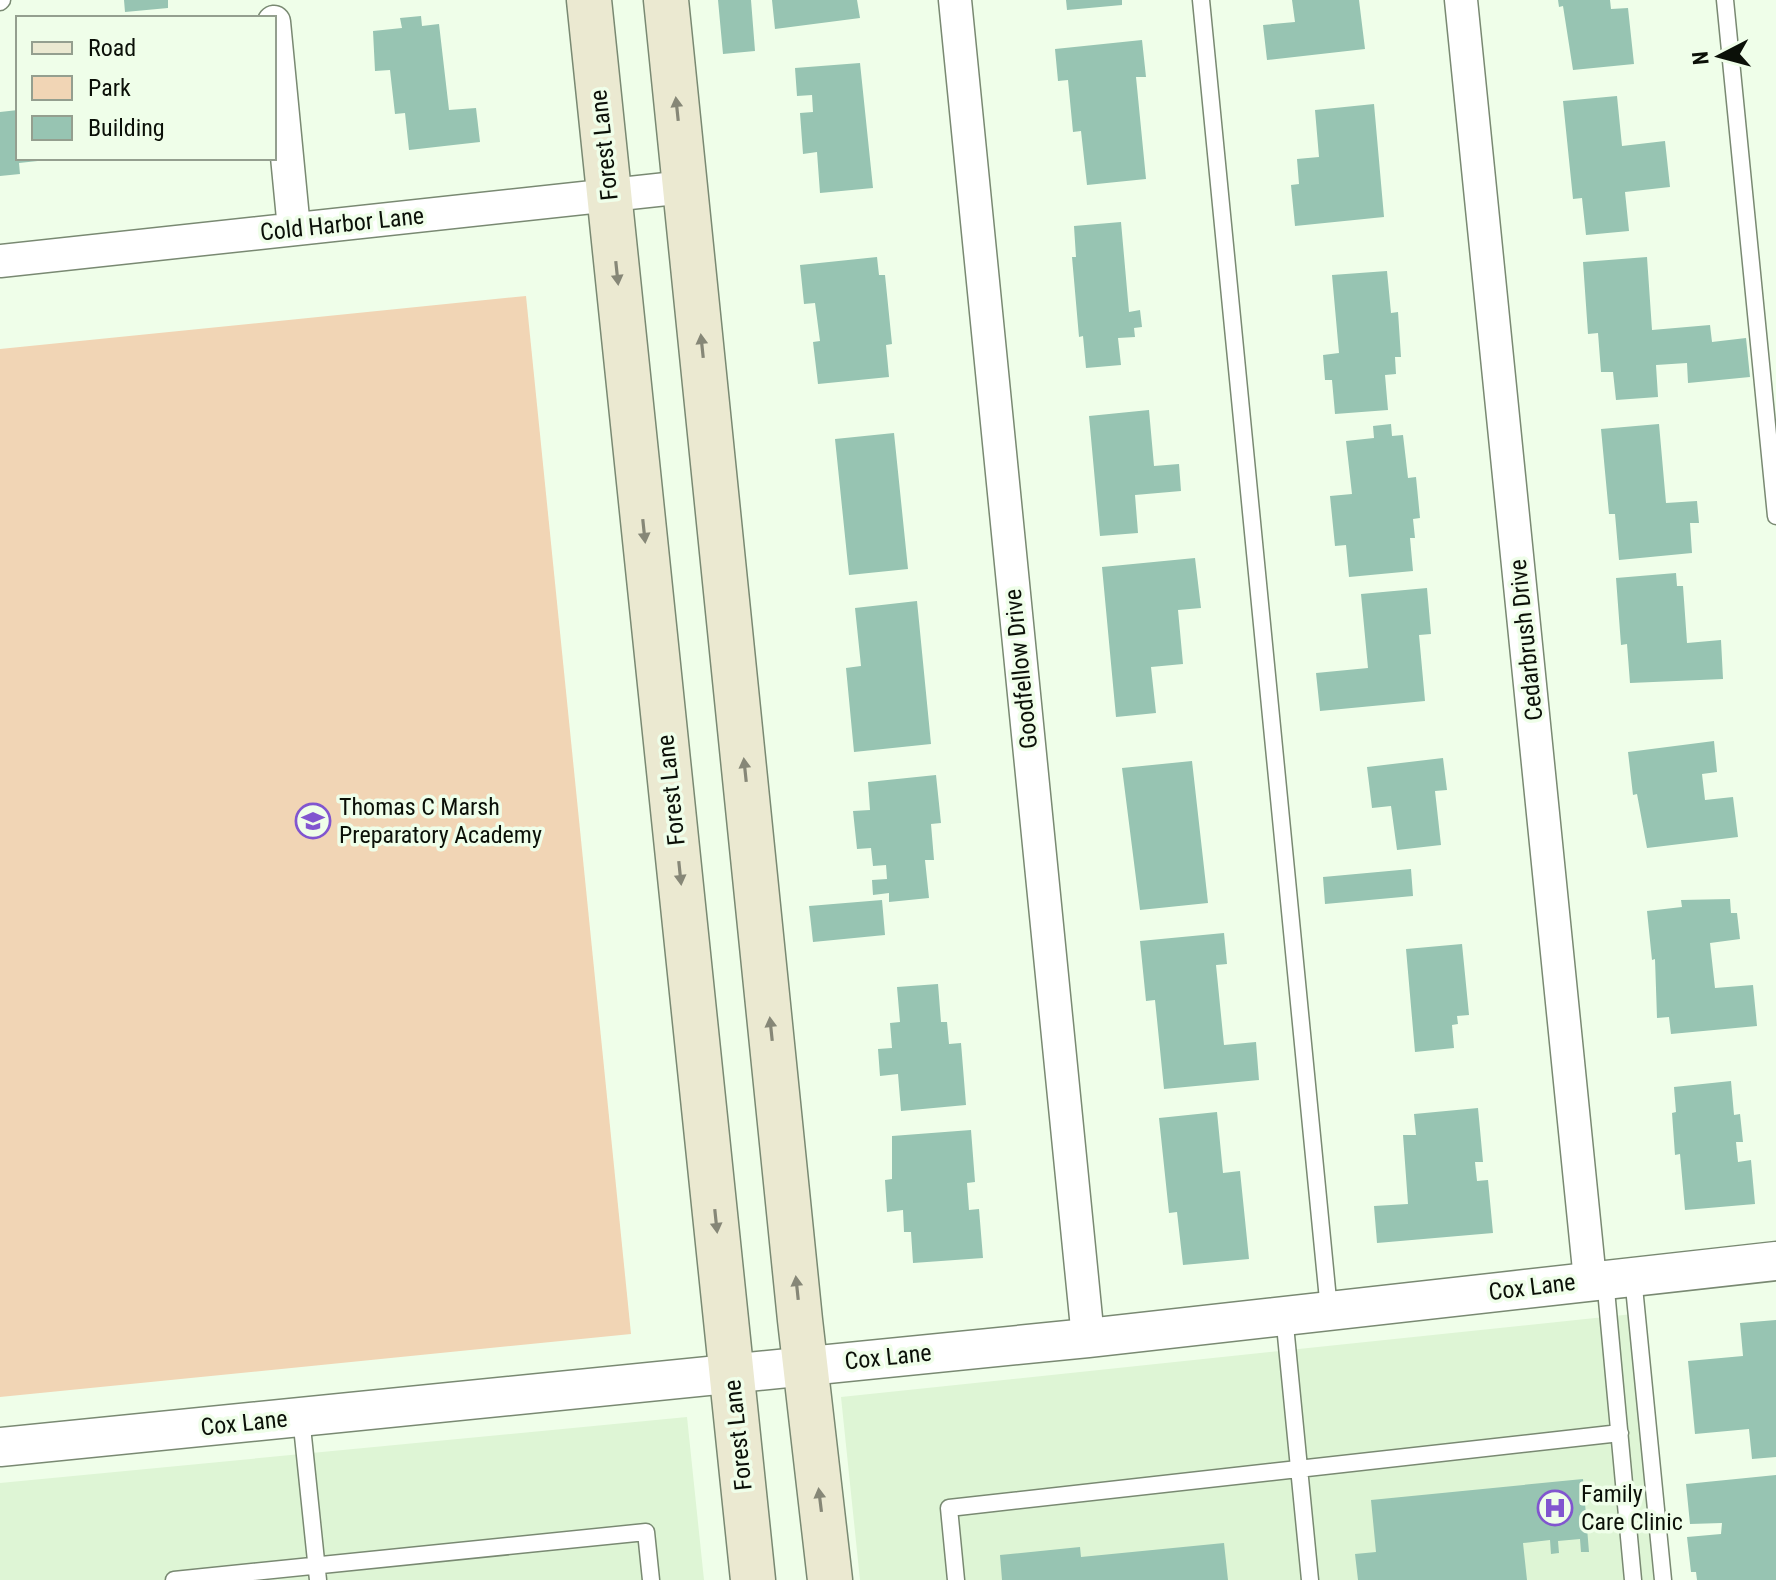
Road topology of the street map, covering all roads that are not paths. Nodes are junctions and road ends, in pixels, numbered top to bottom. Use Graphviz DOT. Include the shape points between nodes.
graph roads {
  1 [pos="589,0"];
  2 [pos="666,0"];
  3 [pos="955,0"];
  4 [pos="1201,0"];
  5 [pos="1461,0"];
  6 [pos="1725,0"];
  7 [pos="276,41"];
  8 [pos="685,187"];
  9 [pos="609,195"];
  10 [pos="294,229"];
  11 [pos="0,261"];
  12 [pos="1776,516"];
  13 [pos="1776,1261"];
  14 [pos="1610,1278"];
  15 [pos="1329,1310"];
  16 [pos="1284,1315"];
  17 [pos="1088,1338"];
  18 [pos="805,1365"];
  19 [pos="732,1374"];
  20 [pos="301,1417"];
  21 [pos="1620,1433"];
  22 [pos="0,1447"];
  23 [pos="1299,1467"];
  24 [pos="317,1573"];
  25 [pos="174,1580"];
  26 [pos="651,1580"];
  27 [pos="753,1580"];
  28 [pos="830,1580"];
  29 [pos="956,1580"];
  30 [pos="1310,1580"];
  31 [pos="1633,1580"];
  32 [pos="1663,1580"];
  1 -- 9 [label="main road, Forest Lane"];
  8 -- 2 [label="main road, one-way"];
  3 -- 17 [label="street, Goodfellow Drive"];
  4 -- 15 [label="lane"];
  5 -- 14 [label="street, Cedarbrush Drive"];
  6 -- 12 [label="lane"];
  7 -- 10 [label="street"];
  8 -- 9 [label="street, Cold Harbor Lane"];
  18 -- 8 [label="main road, one-way"];
  9 -- 10 [label="street, Cold Harbor Lane"];
  9 -- 19 [label="main road, Forest Lane, one-way"];
  10 -- 11 [label="street, Cold Harbor Lane"];
  13 -- 14 [label="street, Cox Lane"];
  14 -- 15 [label="street, Cox Lane"];
  14 -- 21 [label="lane"];
  14 -- 32 [label="lane"];
  15 -- 16 [label="street, Cox Lane"];
  16 -- 17 [label="street, Cox Lane"];
  16 -- 23 [label="lane"];
  17 -- 18 [label="street, Cox Lane"];
  18 -- 19 [label="street, Cox Lane"];
  28 -- 18 [label="main road, one-way"];
  19 -- 20 [label="street, Cox Lane"];
  19 -- 27 [label="main road, Forest Lane"];
  20 -- 22 [label="street, Cox Lane"];
  20 -- 24 [label="lane"];
  21 -- 23 [label="lane"];
  21 -- 31 [label="lane"];
  23 -- 29 [label="lane" via="949,1508"];
  23 -- 30 [label="lane"];
  24 -- 25 [label="lane"];
  24 -- 26 [label="lane" via="646,1532"];
}
